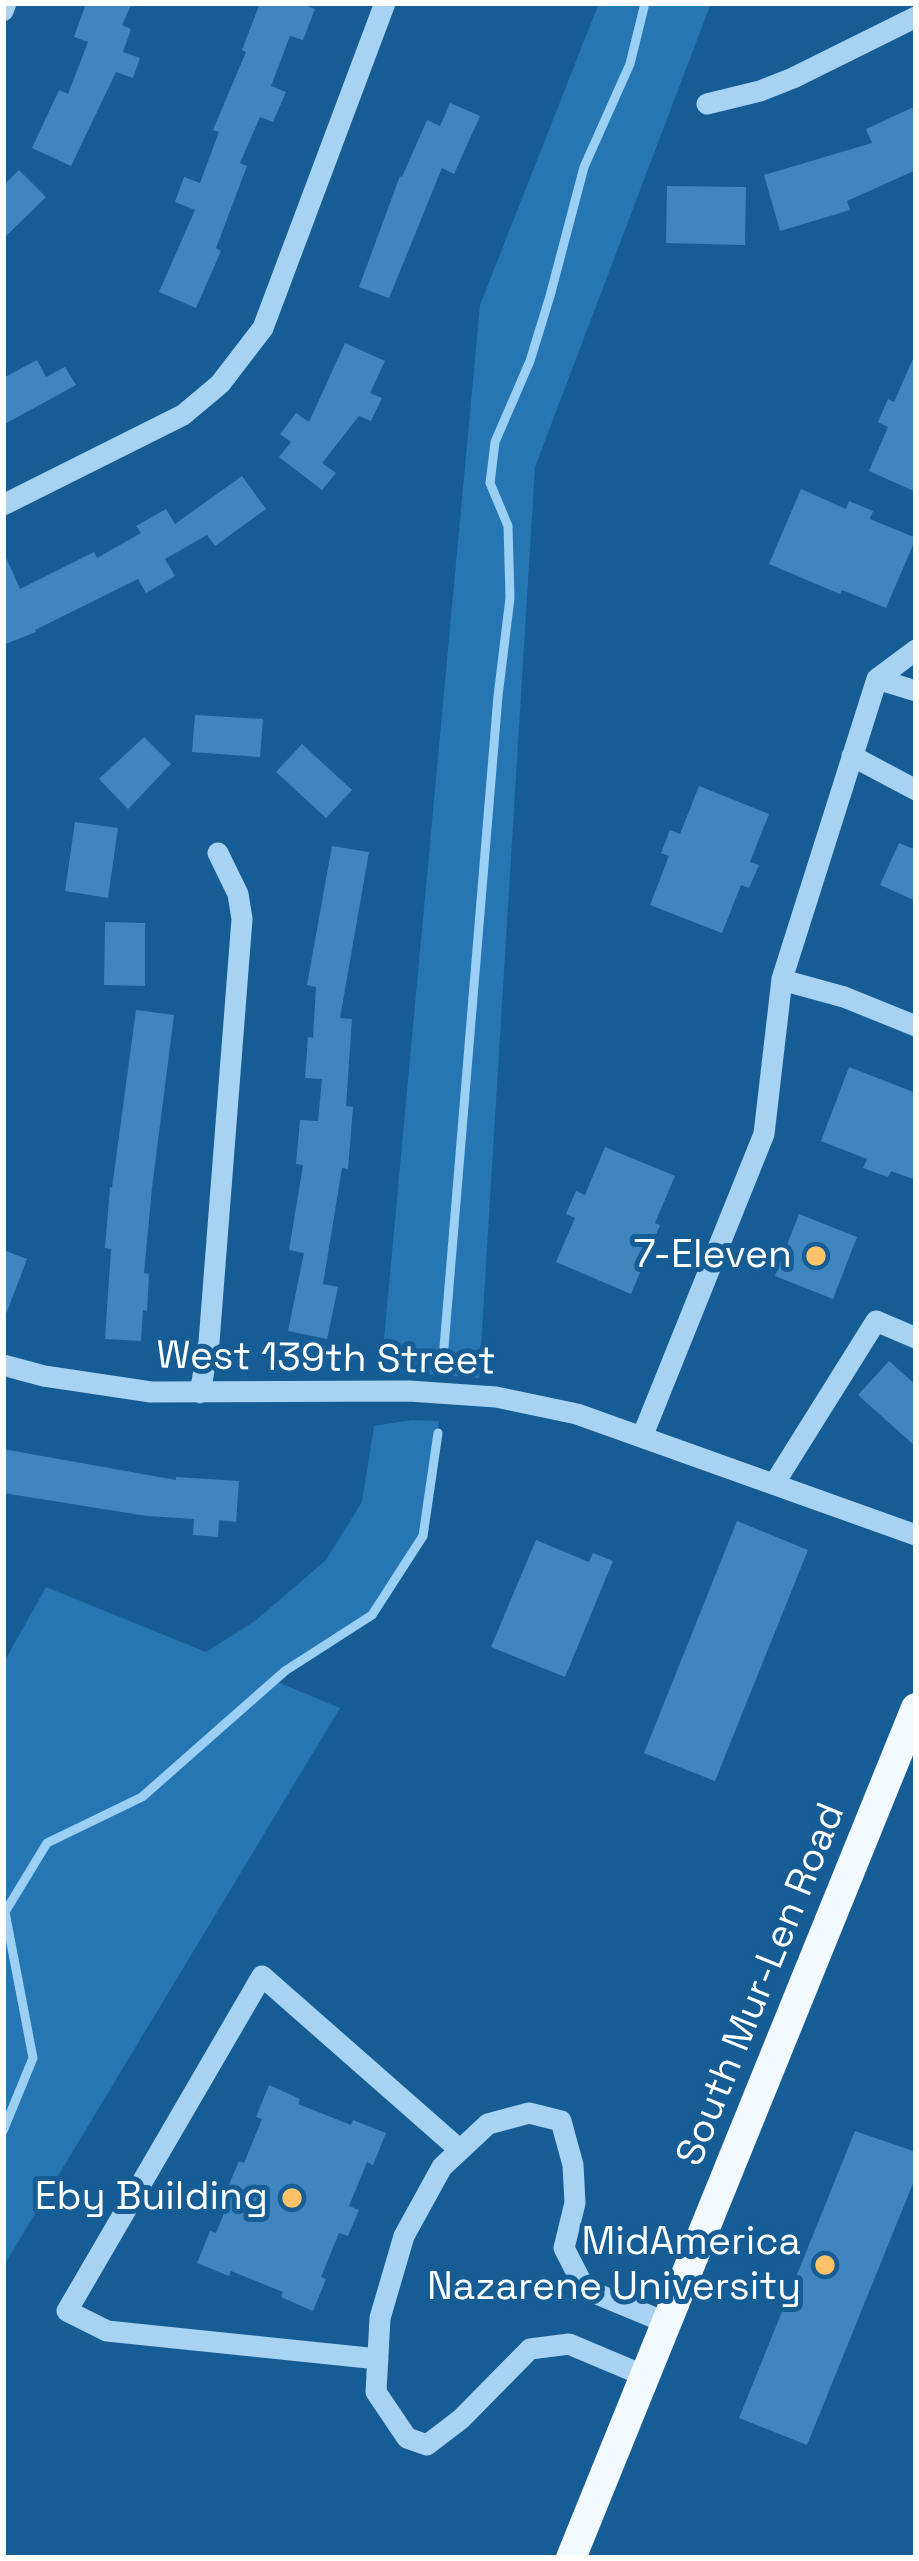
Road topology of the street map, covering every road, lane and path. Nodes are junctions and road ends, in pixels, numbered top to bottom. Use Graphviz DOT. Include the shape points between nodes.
graph roads {
  1 [pos="385,3"];
  2 [pos="916,17"];
  3 [pos="707,104"];
  4 [pos="3,505"];
  5 [pos="916,650"];
  6 [pos="877,679"];
  7 [pos="916,691"];
  8 [pos="852,755"];
  9 [pos="916,790"];
  10 [pos="218,853"];
  11 [pos="782,980"];
  12 [pos="916,1026"];
  13 [pos="916,1338"];
  14 [pos="3,1365"];
  15 [pos="200,1393"];
  16 [pos="642,1437"];
  17 [pos="774,1484"];
  18 [pos="916,1535"];
  19 [pos="916,1708"];
  20 [pos="460,2150"];
  21 [pos="667,2323"];
  22 [pos="378,2359"];
  23 [pos="645,2376"];
  24 [pos="572,2558"];
  1 -- 4 [label="street" via="263,328 183,415"];
  2 -- 3 [label="street" via="793,78"];
  5 -- 6 [label="street"];
  6 -- 7 [label="street"];
  6 -- 8 [label="street"];
  8 -- 9 [label="street"];
  8 -- 11 [label="street"];
  10 -- 15 [label="street" via="238,894 241,956"];
  11 -- 12 [label="street"];
  11 -- 16 [label="street" via="764,1134"];
  13 -- 17 [label="street" via="876,1322"];
  14 -- 15 [label="street, West 139th Street" via="116,1389"];
  15 -- 16 [label="street, West 139th Street" via="496,1396"];
  16 -- 17 [label="street, West 139th Street"];
  17 -- 18 [label="street, West 139th Street"];
  19 -- 21 [label="main road, South Mur-Len Road"];
  20 -- 21 [label="street" via="488,2124 529,2113 561,2121 575,2203 564,2248 584,2289"];
  20 -- 22 [label="street" via="404,2236 380,2318"];
  20 -- 22 [label="street" via="262,1976 67,2311 107,2331"];
  21 -- 23 [label="main road, South Mur-Len Road"];
  22 -- 23 [label="street" via="376,2392 407,2438 427,2444 530,2349 569,2344"];
  23 -- 24 [label="main road, South Mur-Len Road"];
}
